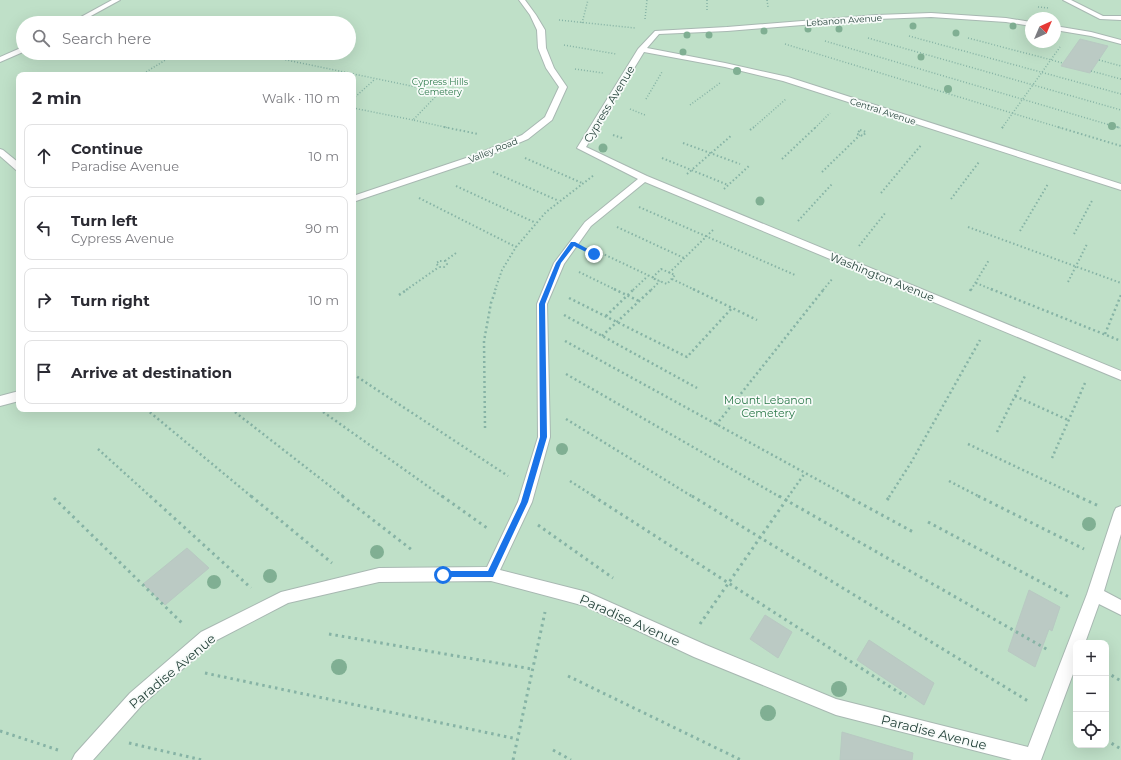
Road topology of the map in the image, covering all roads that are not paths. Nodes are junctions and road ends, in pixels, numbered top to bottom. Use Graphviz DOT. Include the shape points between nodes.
graph roads {
  1 [pos="117,0"];
  2 [pos="522,0"];
  3 [pos="1066,0"];
  4 [pos="86,16"];
  5 [pos="1121,18"];
  6 [pos="1025,23"];
  7 [pos="1097,26"];
  8 [pos="1061,29"];
  9 [pos="657,32"];
  10 [pos="1121,42"];
  11 [pos="16,52"];
  12 [pos="640,53"];
  13 [pos="0,60"];
  14 [pos="0,152"];
  15 [pos="16,165"];
  16 [pos="644,178"];
  17 [pos="1121,187"];
  18 [pos="356,198"];
  19 [pos="1121,376"];
  20 [pos="16,397"];
  21 [pos="0,401"];
  22 [pos="1120,514"];
  23 [pos="491,574"];
  24 [pos="1092,601"];
  25 [pos="1121,608"];
  26 [pos="1077,640"];
  27 [pos="1073,652"];
  28 [pos="82,759"];
  29 [pos="1033,759"];
  1 -- 4 [label="lane"];
  2 -- 18 [label="lane, Valley Road" via="541,30 542,48 550,68 563,87 549,118 525,137 478,157"];
  3 -- 7 [label="lane"];
  5 -- 7 [label="lane"];
  6 -- 9 [label="lane, Lebanon Avenue" via="931,15"];
  7 -- 8 [label="lane" via="1072,31"];
  7 -- 10 [label="lane"];
  9 -- 12 [label="lane, Cypress Avenue"];
  11 -- 13 [label="lane"];
  12 -- 16 [label="lane, Cypress Avenue" via="582,148"];
  12 -- 17 [label="lane, Central Avenue" via="673,55 785,79"];
  14 -- 15 [label="lane"];
  16 -- 19 [label="lane, Washington Avenue"];
  16 -- 23 [label="lane" via="588,224 559,263 542,304 544,437 520,512"];
  20 -- 21 [label="lane"];
  22 -- 24 [label="lane"];
  23 -- 28 [label="lane, Paradise Avenue" via="379,575 286,597 207,637 136,699"];
  23 -- 29 [label="lane, Paradise Avenue" via="587,599 686,645 836,707"];
  24 -- 25 [label="lane"];
  24 -- 26 [label="lane"];
  27 -- 29 [label="lane"];
}
